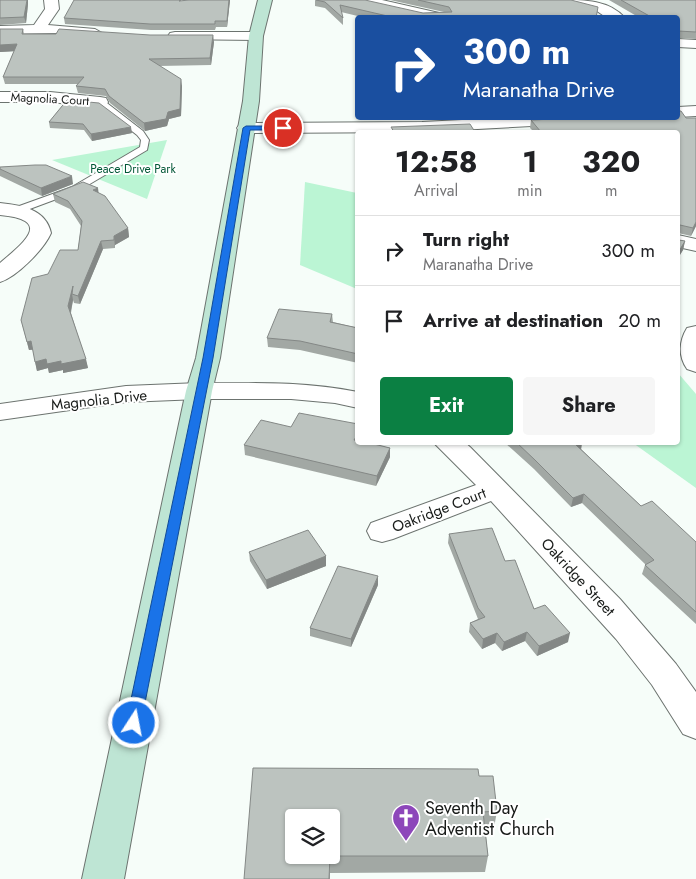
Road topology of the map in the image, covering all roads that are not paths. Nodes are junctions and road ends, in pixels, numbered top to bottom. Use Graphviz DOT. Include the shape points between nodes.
graph roads {
  1 [pos="51,0"];
  2 [pos="265,0"];
  3 [pos="364,0"];
  4 [pos="570,0"];
  5 [pos="430,15"];
  6 [pos="613,15"];
  7 [pos="38,29"];
  8 [pos="0,30"];
  9 [pos="109,34"];
  10 [pos="160,36"];
  11 [pos="256,36"];
  12 [pos="680,43"];
  13 [pos="696,44"];
  14 [pos="0,97"];
  15 [pos="100,102"];
  16 [pos="696,111"];
  17 [pos="680,112"];
  18 [pos="572,120"];
  19 [pos="246,128"];
  20 [pos="506,128"];
  21 [pos="7,210"];
  22 [pos="680,241"];
  23 [pos="696,245"];
  24 [pos="0,275"];
  25 [pos="696,333"];
  26 [pos="696,364"];
  27 [pos="199,391"];
  28 [pos="355,399"];
  29 [pos="0,412"];
  30 [pos="449,445"];
  31 [pos="495,489"];
  32 [pos="382,532"];
  33 [pos="696,723"];
  34 [pos="103,879"];
  1 -- 7 [label="street" via="52,9"];
  2 -- 11 [label="main road"];
  3 -- 5 [label="street"];
  4 -- 6 [label="street" via="598,6"];
  7 -- 8 [label="street"];
  7 -- 9 [label="street"];
  10 -- 11 [label="street"];
  11 -- 19 [label="main road" via="252,101"];
  12 -- 13 [label="street"];
  14 -- 15 [label="street, Magnolia Court"];
  15 -- 21 [label="lane" via="140,133 145,140 144,148 75,189"];
  16 -- 17 [label="street"];
  18 -- 20 [label="street"];
  19 -- 20 [label="street"];
  19 -- 27 [label="main road" via="208,358"];
  21 -- 24 [label="street" via="33,218 41,233 36,243"];
  22 -- 23 [label="street"];
  25 -- 26 [label="street" via="692,350"];
  27 -- 28 [label="street" via="291,391"];
  27 -- 29 [label="street, Magnolia Drive" via="126,394"];
  27 -- 34 [label="main road"];
  30 -- 31 [label="street, Oakridge Street"];
  31 -- 32 [label="street, Oakridge Court"];
  31 -- 33 [label="street, Oakridge Street" via="654,660"];
}
